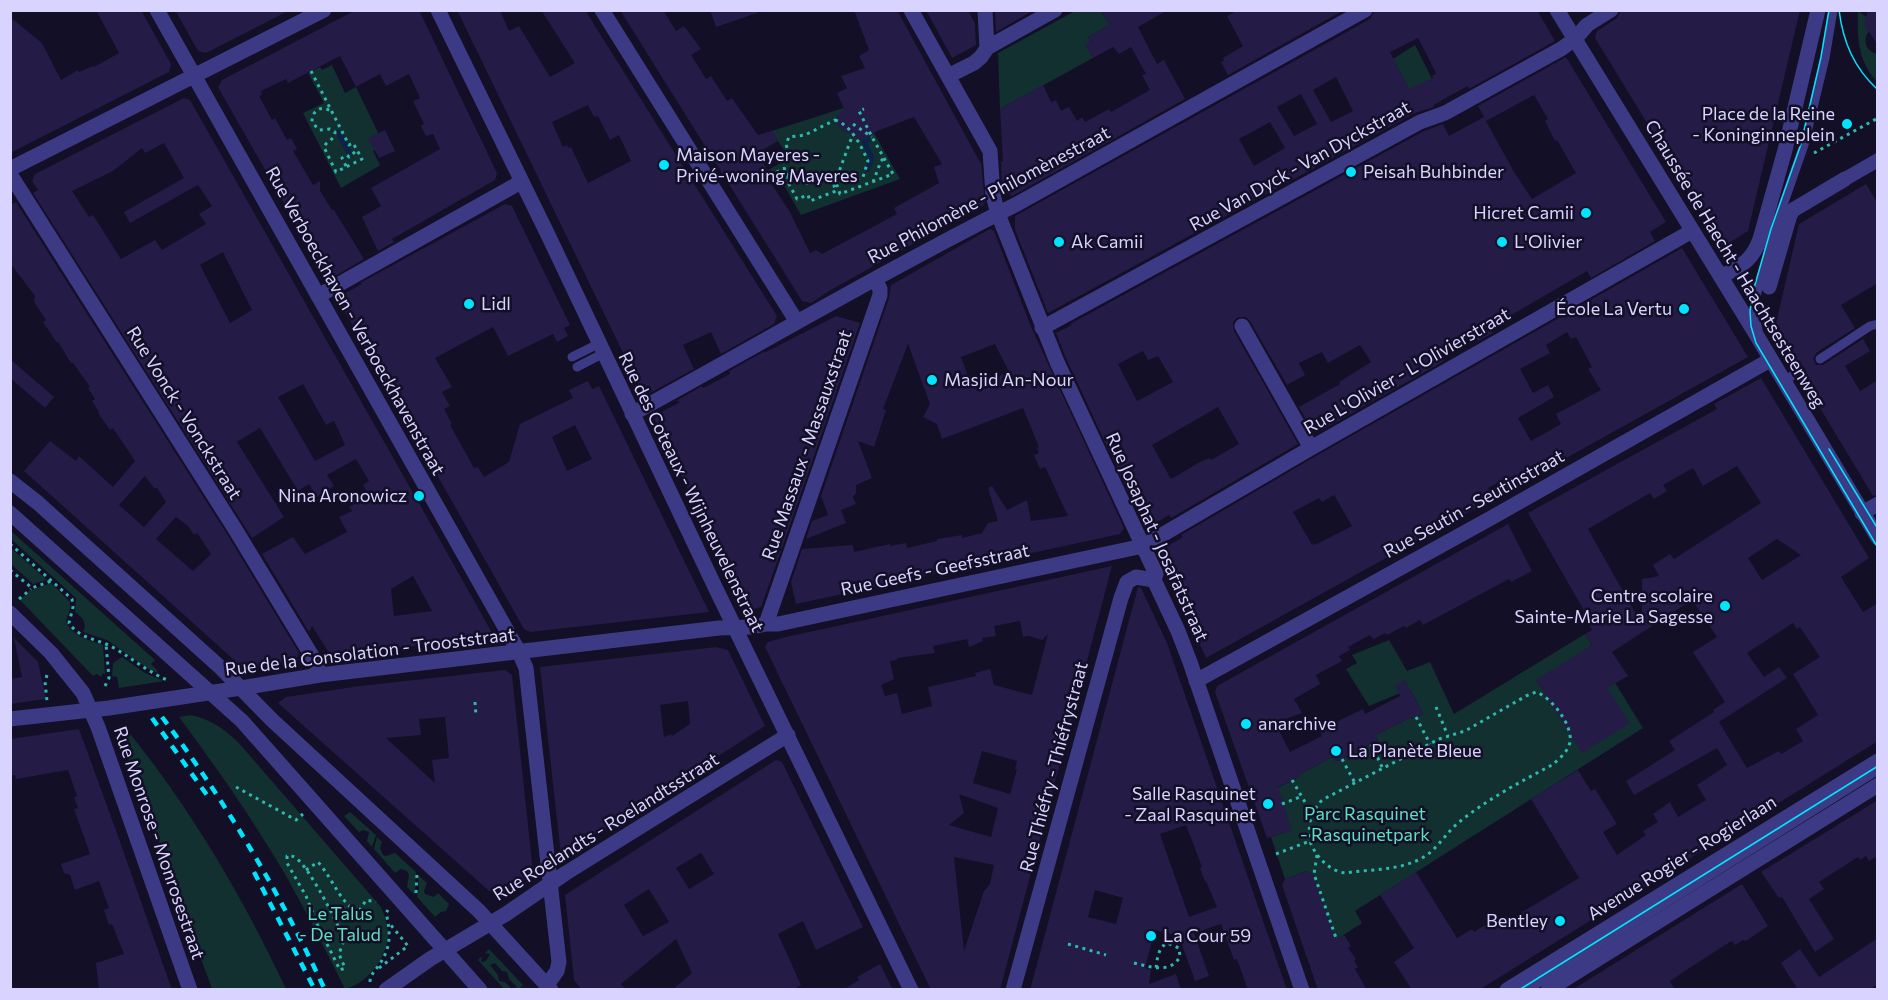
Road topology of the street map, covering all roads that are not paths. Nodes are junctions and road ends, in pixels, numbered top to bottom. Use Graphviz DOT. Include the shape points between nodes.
graph roads {
  1 [pos="157,10"];
  2 [pos="324,10"];
  3 [pos="438,10"];
  4 [pos="602,10"];
  5 [pos="911,10"];
  6 [pos="985,10"];
  7 [pos="1055,10"];
  8 [pos="1365,10"];
  9 [pos="1557,10"];
  10 [pos="1611,10"];
  11 [pos="1818,10"];
  12 [pos="1833,10"];
  13 [pos="1575,39"];
  14 [pos="987,48"];
  15 [pos="194,76"];
  16 [pos="948,76"];
  17 [pos="1878,160"];
  18 [pos="10,169"];
  19 [pos="10,174"];
  20 [pos="1845,179"];
  21 [pos="521,182"];
  22 [pos="998,214"];
  23 [pos="1692,231"];
  24 [pos="1721,277"];
  25 [pos="875,280"];
  26 [pos="1769,287"];
  27 [pos="318,296"];
  28 [pos="797,322"];
  29 [pos="1878,324"];
  30 [pos="1242,326"];
  31 [pos="1042,328"];
  32 [pos="1761,342"];
  33 [pos="600,349"];
  34 [pos="572,357"];
  35 [pos="1820,359"];
  36 [pos="1770,360"];
  37 [pos="577,367"];
  38 [pos="1799,372"];
  39 [pos="1783,381"];
  40 [pos="632,414"];
  41 [pos="1311,448"];
  42 [pos="10,481"];
  43 [pos="1878,504"];
  44 [pos="10,513"];
  45 [pos="1862,513"];
  46 [pos="1878,538"];
  47 [pos="1143,546"];
  48 [pos="1154,580"];
  49 [pos="10,613"];
  50 [pos="766,624"];
  51 [pos="735,628"];
  52 [pos="519,652"];
  53 [pos="320,675"];
  54 [pos="1196,681"];
  55 [pos="241,688"];
  56 [pos="209,692"];
  57 [pos="90,709"];
  58 [pos="10,719"];
  59 [pos="788,735"];
  60 [pos="1878,761"];
  61 [pos="1878,770"];
  62 [pos="1878,785"];
  63 [pos="550,884"];
  64 [pos="490,923"];
  65 [pos="445,951"];
  66 [pos="549,987"];
  67 [pos="190,990"];
  68 [pos="386,990"];
  69 [pos="480,990"];
  70 [pos="911,990"];
  71 [pos="1013,990"];
  72 [pos="1302,990"];
  73 [pos="1507,990"];
  74 [pos="1527,990"];
  75 [pos="1548,990"];
  1 -- 15 [label="street, Rue Verboeckhaven - Verboeckhavenstraat"];
  2 -- 15 [label="street"];
  3 -- 21 [label="street, Rue des Coteaux - Wijnheuvelenstraat"];
  4 -- 28 [label="street"];
  5 -- 16 [label="street, Rue Josaphat - Josafatstraat"];
  6 -- 14 [label="street"];
  7 -- 14 [label="street"];
  8 -- 22 [label="street, Rue Philomène - Philomènestraat"];
  9 -- 13 [label="street, Chaussée de Haecht - Haachtsesteenweg"];
  10 -- 13 [label="street, Rue Van Dyck - Van Dyckstraat" via="1587,25"];
  11 -- 24 [label="street" via="1785,150 1755,252"];
  12 -- 32 [label="lane" via="1804,145 1756,296 1754,312"];
  13 -- 23 [label="street, Chaussée de Haecht - Haachtsesteenweg"];
  13 -- 31 [label="street, Rue Van Dyck - Van Dyckstraat" via="1445,113 1420,122"];
  14 -- 16 [label="street" via="974,63"];
  15 -- 18 [label="street"];
  15 -- 27 [label="street, Rue Verboeckhaven - Verboeckhavenstraat"];
  16 -- 22 [label="street, Rue Josaphat - Josafatstraat" via="990,151"];
  17 -- 20 [label="street"];
  19 -- 53 [label="street, Rue Vonck - Vonckstraat" via="235,529"];
  20 -- 26 [label="street" via="1793,210"];
  21 -- 27 [label="street"];
  21 -- 33 [label="street, Rue des Coteaux - Wijnheuvelenstraat"];
  22 -- 25 [label="street, Rue Philomène - Philomènestraat"];
  22 -- 31 [label="street, Rue Josaphat - Josafatstraat"];
  23 -- 24 [label="street, Chaussée de Haecht - Haachtsesteenweg"];
  23 -- 41 [label="street, Rue L'Olivier - L'Olivierstraat"];
  24 -- 32 [label="street, Chaussée de Haecht - Haachtsesteenweg"];
  25 -- 28 [label="street, Rue Philomène - Philomènestraat"];
  25 -- 50 [label="street, Rue Massaux - Massauxstraat" via="880,295"];
  27 -- 52 [label="street, Rue Verboeckhaven - Verboeckhavenstraat"];
  28 -- 40 [label="street, Rue Philomène - Philomènestraat"];
  29 -- 35 [label="lane"];
  30 -- 41 [label="street"];
  31 -- 47 [label="street, Rue Josaphat - Josafatstraat"];
  32 -- 36 [label="street, Chaussée de Haecht - Haachtsesteenweg"];
  33 -- 34 [label="lane"];
  33 -- 37 [label="lane"];
  33 -- 40 [label="street, Rue des Coteaux - Wijnheuvelenstraat"];
  36 -- 39 [label="street, Chaussée de Haecht - Haachtsesteenweg"];
  36 -- 54 [label="street, Rue Seutin - Seutinstraat"];
  38 -- 39 [label="lane"];
  39 -- 45 [label="street, Chaussée de Haecht - Haachtsesteenweg"];
  40 -- 51 [label="street, Rue des Coteaux - Wijnheuvelenstraat"];
  41 -- 47 [label="street, Rue L'Olivier - L'Olivierstraat"];
  42 -- 55 [label="street"];
  43 -- 45 [label="street"];
  44 -- 56 [label="street"];
  45 -- 46 [label="street, Chaussée de Haecht - Haachtsesteenweg"];
  47 -- 48 [label="street, Rue Josaphat - Josafatstraat" via="1156,574"];
  47 -- 50 [label="street, Rue Geefs - Geefsstraat"];
  48 -- 54 [label="street, Rue Josaphat - Josafatstraat"];
  48 -- 71 [label="street, Rue Thiéfry - Thiéfrystraat" via="1136,577 1126,582 1120,598"];
  49 -- 57 [label="street, Rue Monrose - Monrosestraat" via="51,653 83,693"];
  50 -- 51 [label="street, Rue Geefs - Geefsstraat"];
  51 -- 52 [label="street, Rue de la Consolation - Trooststraat"];
  51 -- 59 [label="street, Rue des Coteaux - Wijnheuvelenstraat"];
  52 -- 53 [label="street, Rue de la Consolation - Trooststraat"];
  52 -- 63 [label="street, Rue Verboeckhaven - Verboeckhavenstraat" via="525,668"];
  53 -- 55 [label="street, Rue de la Consolation - Trooststraat"];
  54 -- 72 [label="street, Rue Josaphat - Josafatstraat"];
  55 -- 56 [label="street, Rue de la Consolation - Trooststraat"];
  55 -- 64 [label="street"];
  56 -- 57 [label="street, Rue de la Consolation - Trooststraat"];
  56 -- 65 [label="street" via="249,730"];
  57 -- 58 [label="street, Rue de la Consolation - Trooststraat"];
  57 -- 67 [label="street, Rue Monrose - Monrosestraat"];
  59 -- 63 [label="street, Rue Roelandts - Roelandtsstraat"];
  59 -- 70 [label="street, Rue des Coteaux - Wijnheuvelenstraat"];
  60 -- 73 [label="street, Avenue Rogier - Rogierlaan"];
  61 -- 74 [label="lane, Avenue Rogier - Rogierlaan"];
  62 -- 75 [label="street"];
  63 -- 64 [label="street, Rue Roelandts - Roelandtsstraat"];
  63 -- 66 [label="street, Rue Verboeckhaven - Verboeckhavenstraat" via="559,962"];
  64 -- 65 [label="street, Rue Roelandts - Roelandtsstraat"];
  64 -- 66 [label="street"];
  65 -- 68 [label="street, Rue Roelandts - Roelandtsstraat"];
  65 -- 69 [label="street"];
}
